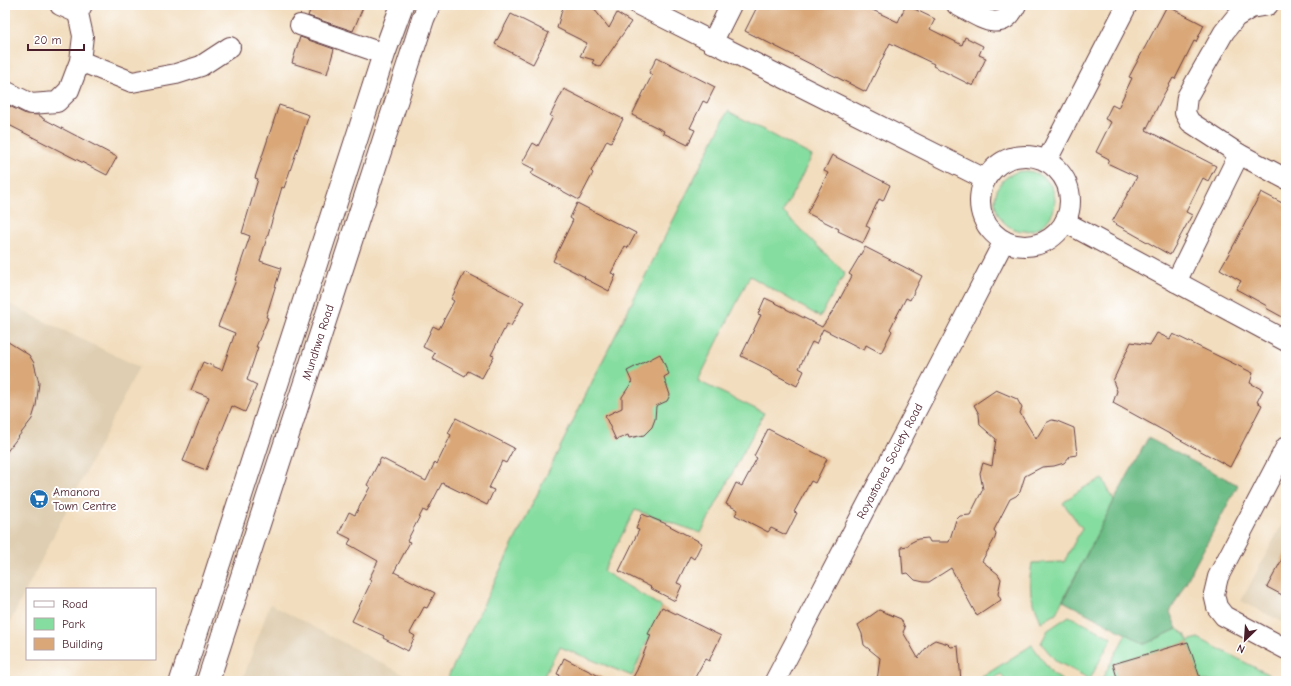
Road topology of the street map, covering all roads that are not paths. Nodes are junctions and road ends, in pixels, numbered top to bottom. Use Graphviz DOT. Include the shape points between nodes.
graph roads {
  1 [pos="60,5"];
  2 [pos="402,5"];
  3 [pos="429,5"];
  4 [pos="639,5"];
  5 [pos="732,5"];
  6 [pos="957,5"];
  7 [pos="1016,5"];
  8 [pos="1127,5"];
  9 [pos="1268,5"];
  10 [pos="80,9"];
  11 [pos="300,25"];
  12 [pos="712,42"];
  13 [pos="230,47"];
  14 [pos="384,54"];
  15 [pos="80,61"];
  16 [pos="5,91"];
  17 [pos="1239,154"];
  18 [pos="1047,160"];
  19 [pos="985,179"];
  20 [pos="1286,179"];
  21 [pos="1066,222"];
  22 [pos="1004,241"];
  23 [pos="1176,282"];
  24 [pos="1286,341"];
  25 [pos="1286,447"];
  26 [pos="1286,649"];
  27 [pos="181,681"];
  28 [pos="208,681"];
  29 [pos="775,681"];
  1 -- 10 [label="street"];
  2 -- 14 [label="highway"];
  3 -- 28 [label="highway, Mundhwa Road" via="390,116"];
  4 -- 12 [label="street"];
  5 -- 12 [label="street"];
  6 -- 7 [label="street" via="991,22 1006,19"];
  8 -- 18 [label="street"];
  9 -- 17 [label="street" via="1251,8 1236,17 1224,32 1187,97 1186,113 1190,122"];
  10 -- 15 [label="street" via="83,36"];
  11 -- 14 [label="street"];
  12 -- 19 [label="street"];
  13 -- 15 [label="street" via="201,66 176,74 132,82"];
  14 -- 27 [label="highway"];
  15 -- 16 [label="street" via="69,90 57,102 31,104"];
  17 -- 20 [label="street"];
  17 -- 23 [label="street"];
  18 -- 19 [label="street" via="1028,156 1015,157 1003,161"];
  18 -- 21 [label="street" via="1062,174 1068,185 1071,197"];
  19 -- 22 [label="street" via="980,198 983,217 989,228"];
  21 -- 22 [label="street" via="1053,237 1035,245 1022,246"];
  21 -- 23 [label="street"];
  22 -- 29 [label="street, Royastonea Society Road"];
  23 -- 24 [label="street"];
  25 -- 26 [label="street" via="1218,576 1214,594 1217,607 1224,616"];
}
